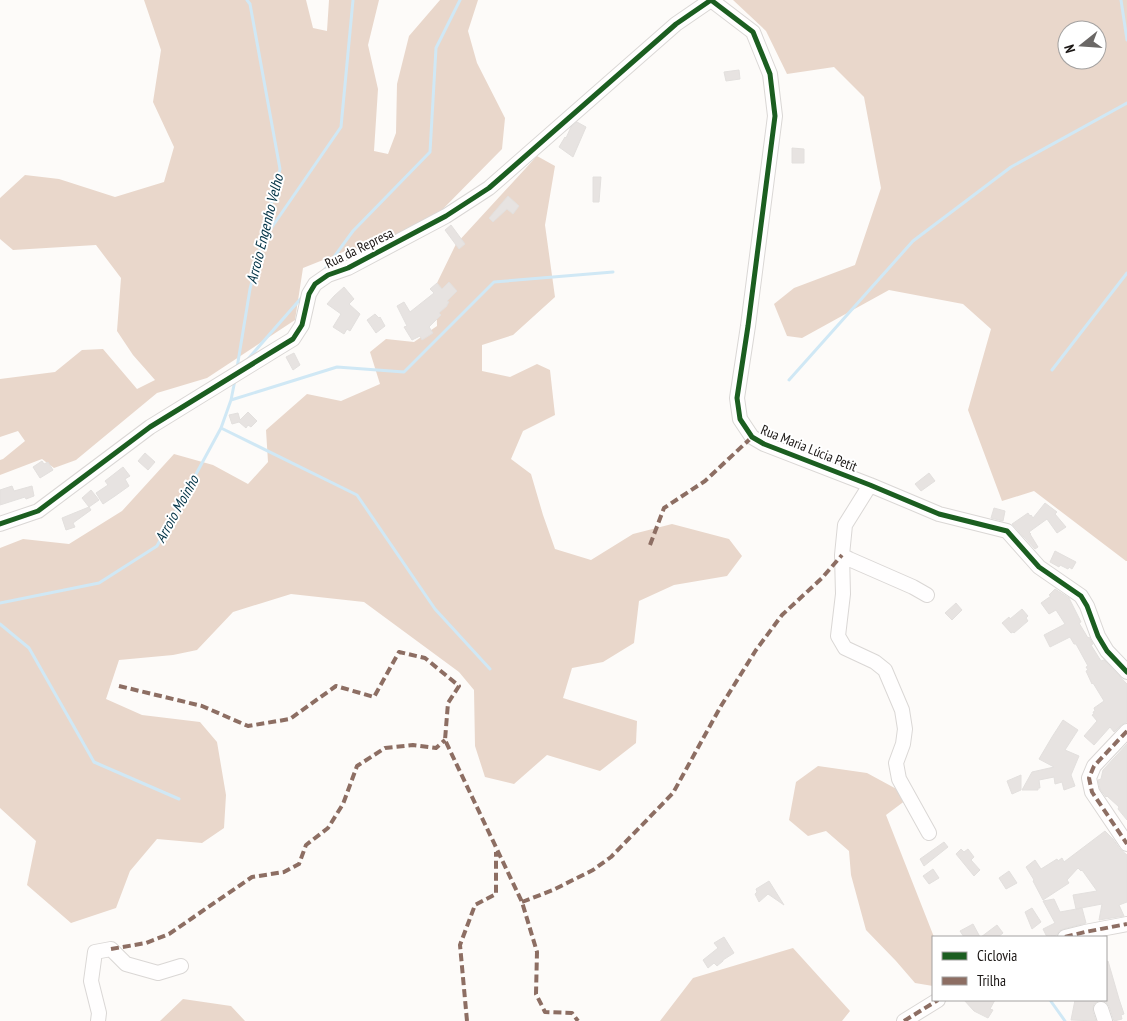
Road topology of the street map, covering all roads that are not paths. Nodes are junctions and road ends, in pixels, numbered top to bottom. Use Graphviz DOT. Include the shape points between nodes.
graph roads {
  1 [pos="711,0"];
  2 [pos="870,485"];
  3 [pos="0,524"];
  4 [pos="842,555"];
  5 [pos="927,595"];
  6 [pos="1127,672"];
  7 [pos="1127,731"];
  8 [pos="929,833"];
  9 [pos="1127,844"];
  10 [pos="1127,924"];
  11 [pos="1069,936"];
  12 [pos="181,966"];
  13 [pos="936,1001"];
  14 [pos="98,1021"];
  15 [pos="904,1021"];
  1 -- 2 [label="street, Rua Maria Lúcia Petit" via="753,32 770,74 775,116 737,398 740,419 752,437 764,444"];
  1 -- 3 [label="street, Rua da Represa" via="676,24 488,188 446,216 315,284 309,294 302,325 293,338 150,427 38,511"];
  2 -- 4 [label="street" via="845,526"];
  2 -- 6 [label="street, Rua Maria Lúcia Petit" via="938,514 1007,531 1039,567 1081,596 1102,644"];
  4 -- 5 [label="street"];
  4 -- 8 [label="street" via="843,594 838,636 845,648 885,670 902,710 906,729 896,763 899,779"];
  7 -- 9 [label="street" via="1094,766 1089,778 1092,792"];
  10 -- 11 [label="street"];
  12 -- 14 [label="street" via="158,974 126,964 111,949 95,952 91,981 100,1013"];
  13 -- 15 [label="street"];
}
